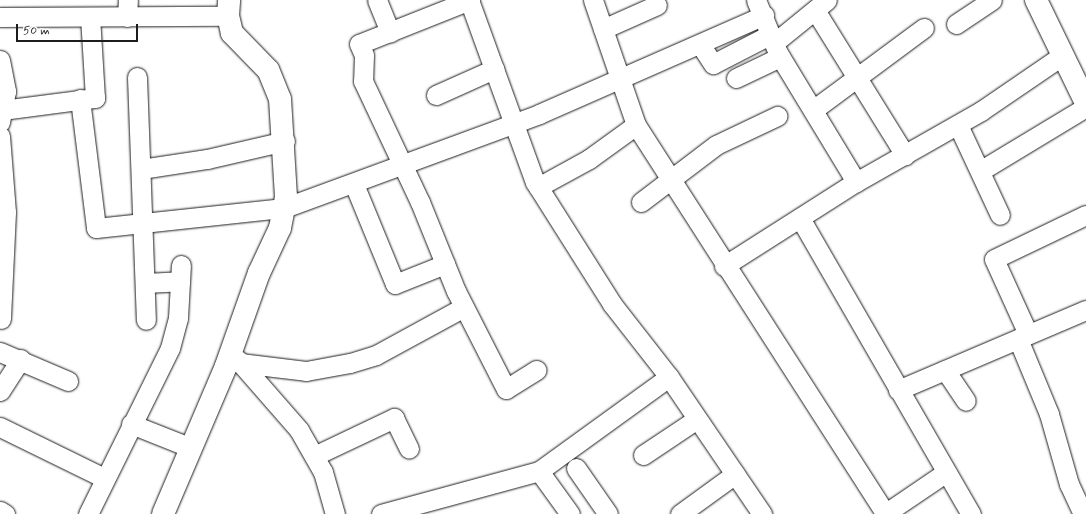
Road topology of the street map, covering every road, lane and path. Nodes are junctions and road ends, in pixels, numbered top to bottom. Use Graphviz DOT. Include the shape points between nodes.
graph roads {
  1 [pos="377,0"];
  2 [pos="469,0"];
  3 [pos="593,0"];
  4 [pos="992,0"];
  5 [pos="1036,0"];
  6 [pos="657,5"];
  7 [pos="821,5"];
  8 [pos="128,8"];
  9 [pos="228,8"];
  10 [pos="760,8"];
  11 [pos="0,17"];
  12 [pos="90,17"];
  13 [pos="956,24"];
  14 [pos="924,28"];
  15 [pos="604,29"];
  16 [pos="390,32"];
  17 [pos="700,44"];
  18 [pos="775,45"];
  19 [pos="1062,55"];
  20 [pos="0,60"];
  21 [pos="494,69"];
  22 [pos="858,74"];
  23 [pos="137,77"];
  24 [pos="736,78"];
  25 [pos="621,80"];
  26 [pos="436,95"];
  27 [pos="80,99"];
  28 [pos="1086,103"];
  29 [pos="1086,107"];
  30 [pos="813,110"];
  31 [pos="778,116"];
  32 [pos="1,119"];
  33 [pos="514,122"];
  34 [pos="958,124"];
  35 [pos="636,125"];
  36 [pos="0,136"];
  37 [pos="285,142"];
  38 [pos="905,155"];
  39 [pos="403,165"];
  40 [pos="141,169"];
  41 [pos="980,171"];
  42 [pos="669,178"];
  43 [pos="856,182"];
  44 [pos="354,184"];
  45 [pos="538,187"];
  46 [pos="641,202"];
  47 [pos="284,208"];
  48 [pos="1000,214"];
  49 [pos="1086,215"];
  50 [pos="800,218"];
  51 [pos="143,223"];
  52 [pos="445,264"];
  53 [pos="724,266"];
  54 [pos="145,283"];
  55 [pos="464,307"];
  56 [pos="1086,310"];
  57 [pos="1,319"];
  58 [pos="146,320"];
  59 [pos="1023,336"];
  60 [pos="0,352"];
  61 [pos="236,358"];
  62 [pos="21,359"];
  63 [pos="536,370"];
  64 [pos="945,370"];
  65 [pos="669,377"];
  66 [pos="68,381"];
  67 [pos="898,390"];
  68 [pos="0,391"];
  69 [pos="966,401"];
  70 [pos="697,418"];
  71 [pos="131,424"];
  72 [pos="0,427"];
  73 [pos="189,447"];
  74 [pos="409,448"];
  75 [pos="643,455"];
  76 [pos="314,456"];
  77 [pos="576,468"];
  78 [pos="539,471"];
  79 [pos="946,473"];
  80 [pos="735,474"];
  81 [pos="104,478"];
  82 [pos="591,490"];
  83 [pos="1080,491"];
  84 [pos="330,509"];
  85 [pos="0,511"];
  86 [pos="569,513"];
  87 [pos="5,514"];
  88 [pos="88,514"];
  89 [pos="163,514"];
  90 [pos="381,514"];
  91 [pos="608,514"];
  92 [pos="680,514"];
  93 [pos="762,514"];
  94 [pos="886,514"];
  95 [pos="970,514"];
  96 [pos="1084,514"];
  1 -- 16 [label="street"];
  2 -- 16 [label="street"];
  2 -- 21 [label="street"];
  3 -- 15 [label="street"];
  4 -- 13 [label="street"];
  5 -- 19 [label="street"];
  6 -- 15 [label="street"];
  7 -- 18 [label="street"];
  7 -- 22 [label="street"];
  8 -- 9 [label="street"];
  8 -- 12 [label="street"];
  9 -- 37 [label="street" via="232,33 268,70 280,99"];
  10 -- 17 [label="street"];
  10 -- 18 [label="street"];
  11 -- 12 [label="street"];
  12 -- 27 [label="street" via="95,98"];
  14 -- 22 [label="street"];
  15 -- 25 [label="street"];
  16 -- 39 [label="street" via="359,44 364,55 363,81"];
  17 -- 18 [label="street" via="712,64"];
  17 -- 25 [label="street"];
  18 -- 24 [label="street"];
  18 -- 30 [label="street"];
  19 -- 28 [label="street"];
  19 -- 34 [label="street"];
  20 -- 32 [label="street" via="6,91"];
  21 -- 26 [label="street"];
  21 -- 33 [label="street"];
  22 -- 30 [label="street"];
  22 -- 38 [label="street"];
  23 -- 40 [label="street"];
  25 -- 33 [label="street"];
  25 -- 35 [label="street"];
  27 -- 32 [label="street"];
  27 -- 51 [label="street" via="96,228"];
  29 -- 41 [label="street"];
  30 -- 43 [label="street"];
  31 -- 42 [label="street" via="716,145"];
  33 -- 39 [label="street"];
  33 -- 45 [label="street"];
  34 -- 38 [label="street"];
  34 -- 41 [label="street"];
  35 -- 42 [label="street"];
  35 -- 45 [label="street" via="589,159"];
  36 -- 57 [label="street" via="6,212"];
  37 -- 40 [label="street" via="207,159"];
  37 -- 47 [label="street"];
  38 -- 43 [label="street"];
  39 -- 44 [label="street"];
  39 -- 52 [label="street"];
  40 -- 51 [label="street"];
  41 -- 48 [label="street"];
  42 -- 46 [label="street"];
  42 -- 53 [label="street"];
  43 -- 50 [label="street"];
  44 -- 47 [label="street"];
  44 -- 52 [label="street" via="395,284"];
  45 -- 65 [label="street" via="612,304"];
  47 -- 51 [label="street"];
  47 -- 61 [label="street" via="280,228 259,273"];
  49 -- 59 [label="street" via="994,259"];
  50 -- 53 [label="street"];
  50 -- 67 [label="street"];
  51 -- 54 [label="street"];
  52 -- 55 [label="street"];
  53 -- 94 [label="street"];
  54 -- 58 [label="street"];
  54 -- 71 [label="street" via="181,273 178,318 170,348"];
  55 -- 61 [label="street" via="376,355 350,364 306,371"];
  55 -- 63 [label="street" via="506,389"];
  56 -- 59 [label="street"];
  59 -- 64 [label="street"];
  59 -- 83 [label="street" via="1049,414"];
  60 -- 62 [label="street"];
  61 -- 73 [label="street"];
  61 -- 76 [label="street" via="299,430"];
  62 -- 66 [label="street"];
  62 -- 68 [label="street"];
  64 -- 67 [label="street"];
  64 -- 69 [label="street"];
  65 -- 70 [label="street"];
  65 -- 78 [label="street"];
  67 -- 79 [label="street"];
  70 -- 75 [label="street"];
  70 -- 80 [label="street"];
  71 -- 73 [label="street"];
  71 -- 81 [label="street"];
  72 -- 81 [label="street"];
  73 -- 89 [label="street"];
  74 -- 76 [label="street" via="394,418"];
  76 -- 84 [label="street"];
  77 -- 82 [label="street"];
  78 -- 86 [label="street"];
  78 -- 90 [label="street"];
  79 -- 94 [label="street"];
  79 -- 95 [label="street"];
  80 -- 92 [label="street"];
  80 -- 93 [label="street"];
  81 -- 88 [label="street"];
  82 -- 86 [label="street"];
  82 -- 91 [label="street"];
  83 -- 96 [label="street"];
  85 -- 87 [label="street"];
}
